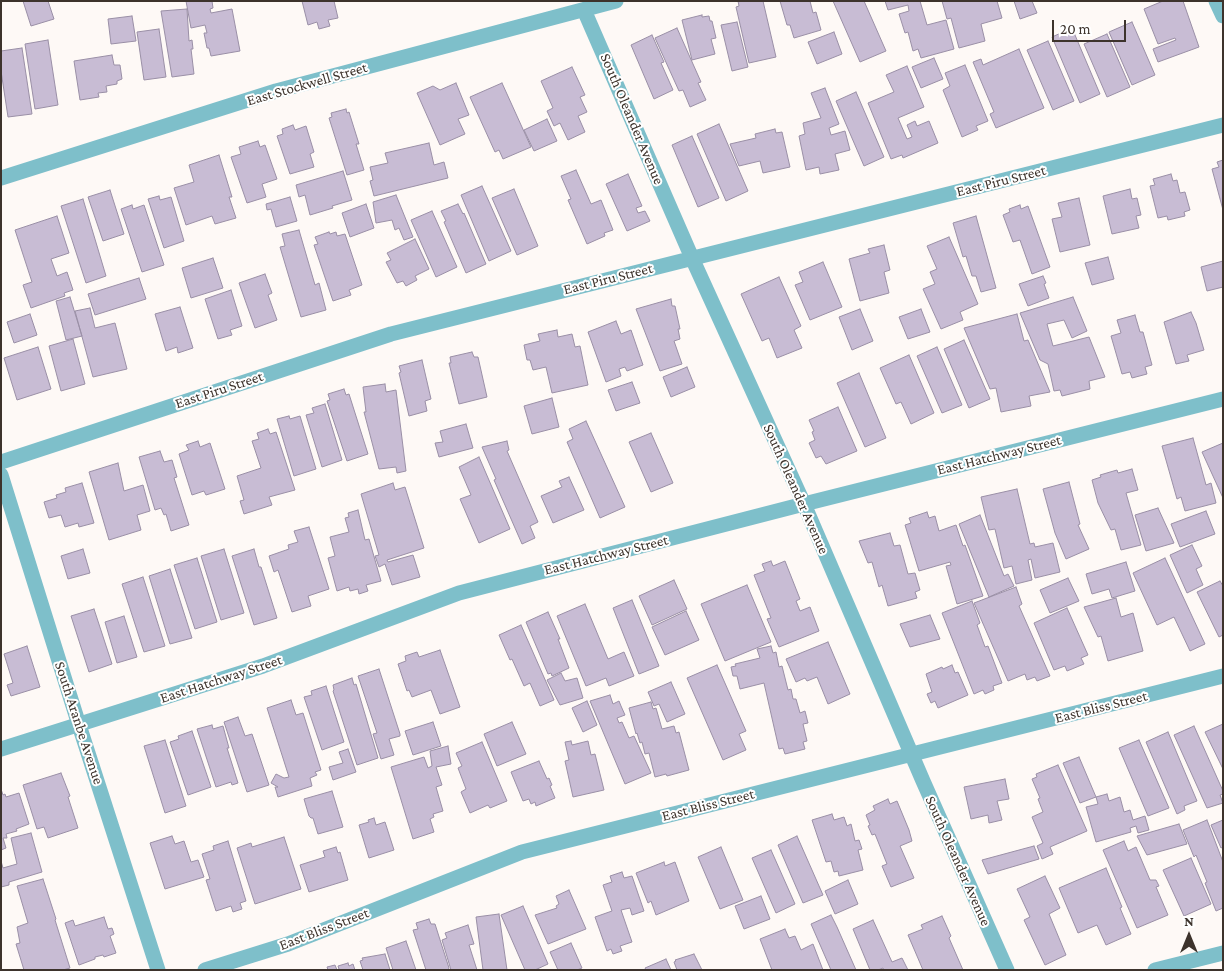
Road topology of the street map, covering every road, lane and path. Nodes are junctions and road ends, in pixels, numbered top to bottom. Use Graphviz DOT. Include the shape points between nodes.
graph roads {
  1 [pos="616,1"];
  2 [pos="1216,1"];
  3 [pos="584,10"];
  4 [pos="1223,16"];
  5 [pos="1223,125"];
  6 [pos="1,178"];
  7 [pos="692,258"];
  8 [pos="1223,399"];
  9 [pos="1,462"];
  10 [pos="1,475"];
  11 [pos="804,504"];
  12 [pos="1223,676"];
  13 [pos="79,725"];
  14 [pos="1,749"];
  15 [pos="911,754"];
  16 [pos="1223,953"];
  17 [pos="158,970"];
  18 [pos="205,970"];
  19 [pos="1007,970"];
  20 [pos="1155,970"];
  1 -- 3 [label="street, East Stockwell Street"];
  2 -- 4 [label="street"];
  3 -- 6 [label="street, East Stockwell Street" via="276,91"];
  3 -- 7 [label="street, South Oleander Avenue"];
  5 -- 7 [label="street, East Piru Street"];
  7 -- 9 [label="street, East Piru Street" via="391,334"];
  7 -- 11 [label="street, South Oleander Avenue"];
  8 -- 11 [label="street, East Hatchway Street"];
  10 -- 13 [label="street, South Aranbe Avenue"];
  11 -- 13 [label="street, East Hatchway Street" via="459,593 263,666"];
  11 -- 15 [label="street, South Oleander Avenue"];
  12 -- 15 [label="street, East Bliss Street"];
  13 -- 14 [label="street, East Hatchway Street"];
  13 -- 17 [label="street, South Aranbe Avenue"];
  15 -- 18 [label="street, East Bliss Street" via="522,852 288,944"];
  15 -- 19 [label="street, South Oleander Avenue"];
  16 -- 20 [label="street"];
}
